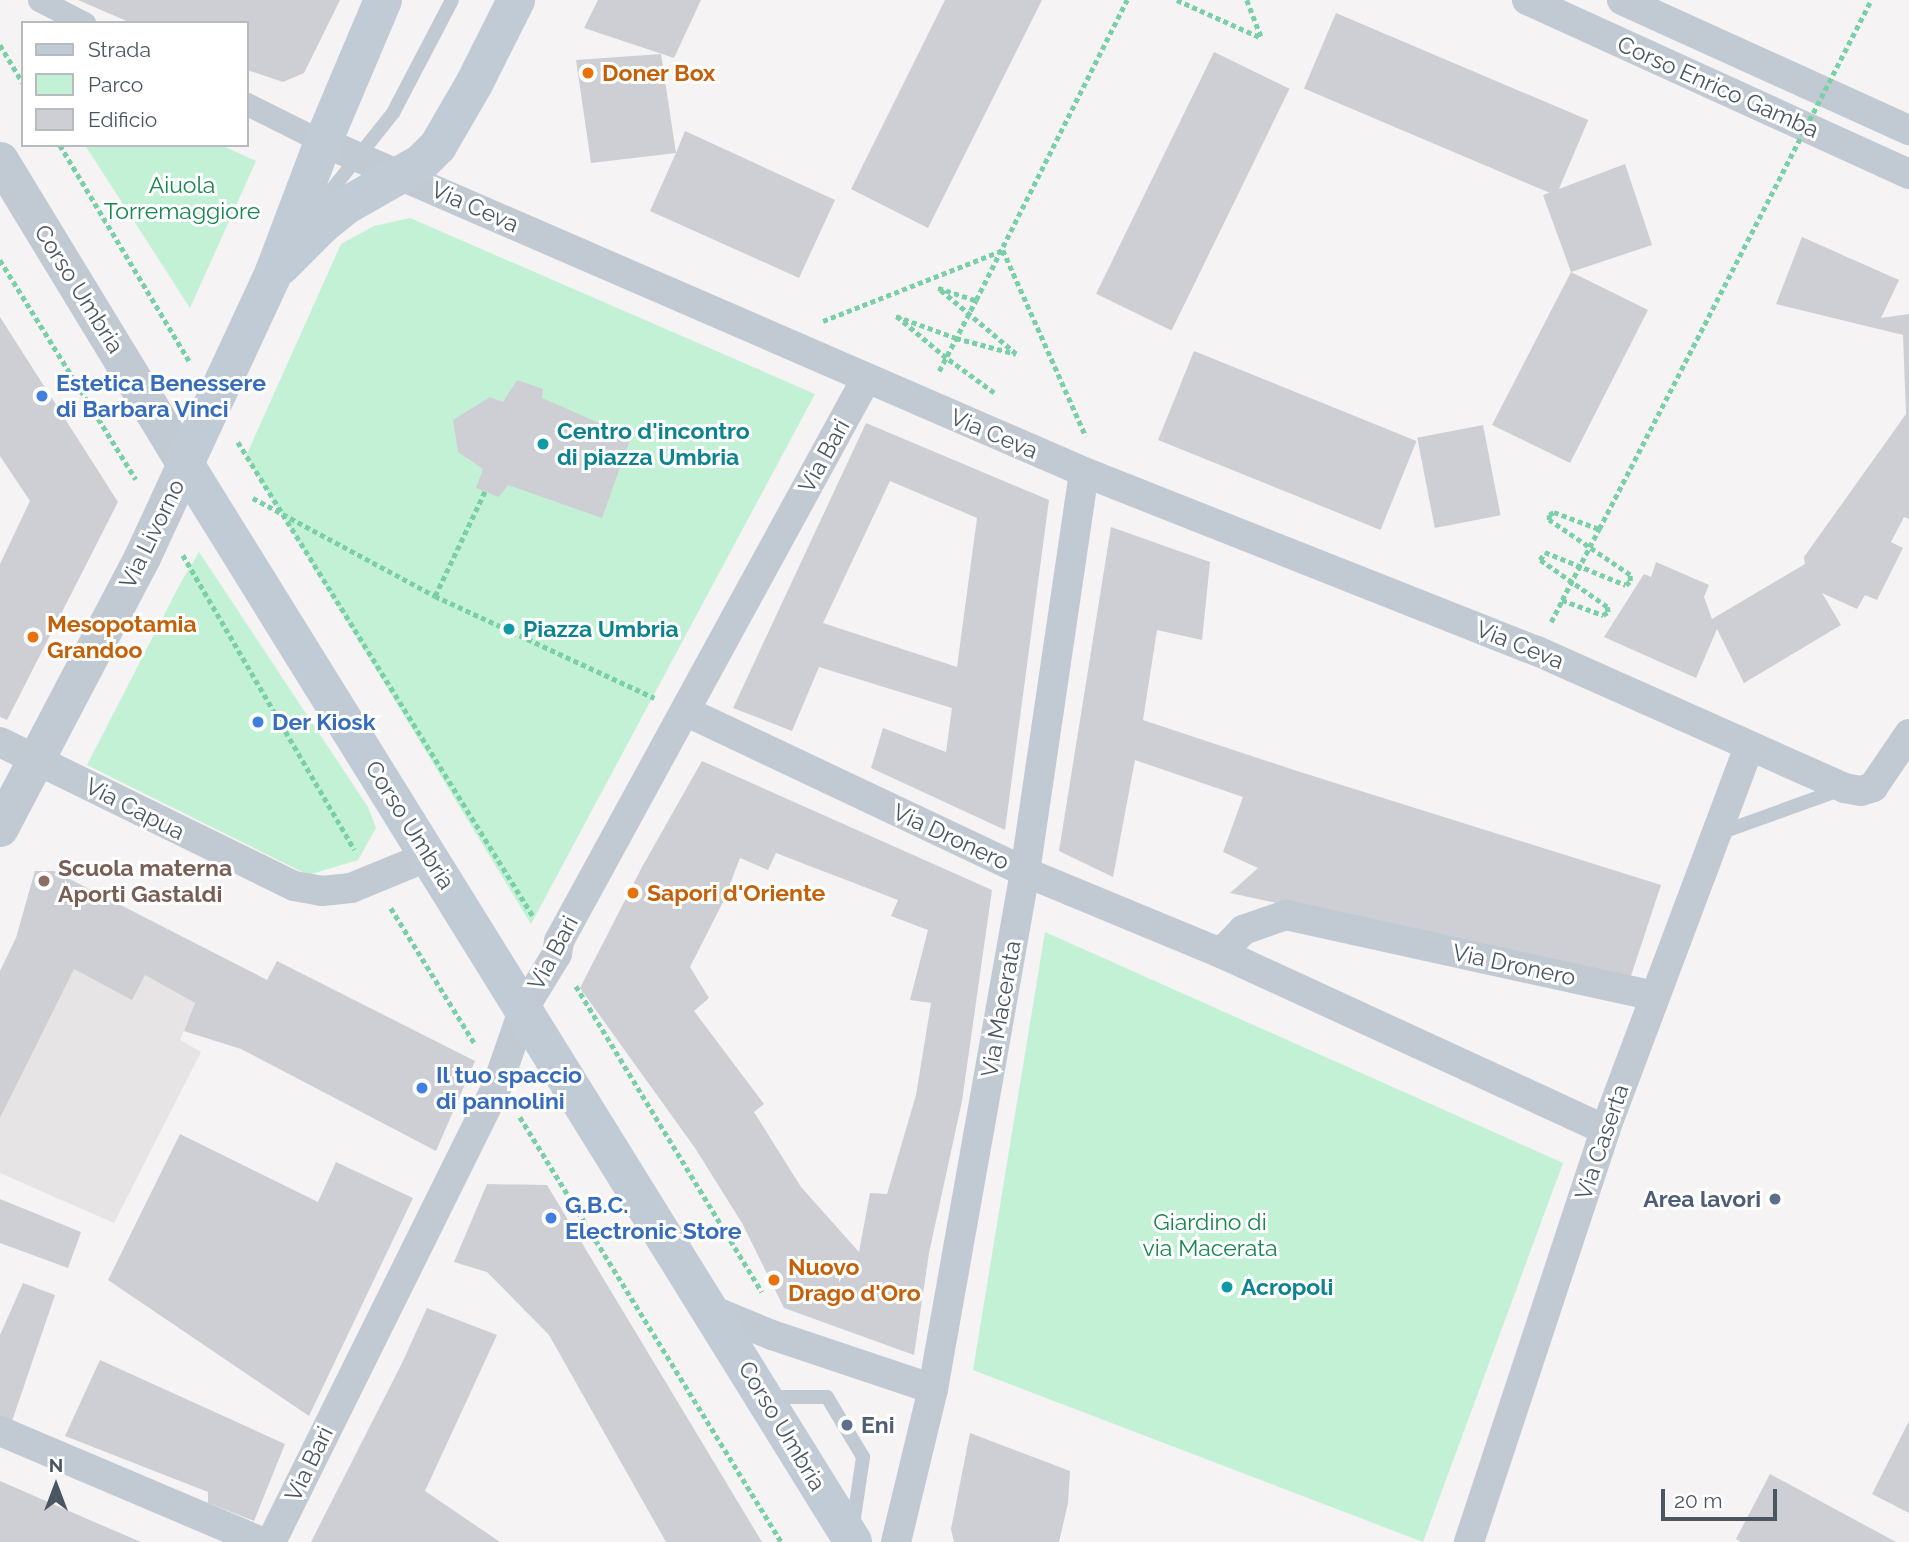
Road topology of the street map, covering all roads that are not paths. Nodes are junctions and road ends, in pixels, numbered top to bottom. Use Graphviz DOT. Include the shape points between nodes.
graph roads {
  1 [pos="39,0"];
  2 [pos="383,0"];
  3 [pos="452,0"];
  4 [pos="516,0"];
  5 [pos="1527,0"];
  6 [pos="1622,0"];
  7 [pos="80,21"];
  8 [pos="248,104"];
  9 [pos="1909,130"];
  10 [pos="323,142"];
  11 [pos="360,157"];
  12 [pos="0,160"];
  13 [pos="1909,174"];
  14 [pos="403,175"];
  15 [pos="274,272"];
  16 [pos="866,379"];
  17 [pos="185,464"];
  18 [pos="1095,477"];
  19 [pos="685,711"];
  20 [pos="1909,734"];
  21 [pos="0,742"];
  22 [pos="1749,746"];
  23 [pos="36,757"];
  24 [pos="1844,788"];
  25 [pos="0,828"];
  26 [pos="1715,835"];
  27 [pos="429,856"];
  28 [pos="1025,872"];
  29 [pos="1221,953"];
  30 [pos="1654,996"];
  31 [pos="524,1008"];
  32 [pos="1605,1130"];
  33 [pos="711,1310"];
  34 [pos="933,1389"];
  35 [pos="765,1397"];
  36 [pos="0,1431"];
  37 [pos="852,1541"];
  38 [pos="262,1542"];
  39 [pos="271,1542"];
  40 [pos="896,1542"];
  41 [pos="1469,1542"];
  1 -- 7 [label="street"];
  2 -- 10 [label="main road, Via Livorno"];
  3 -- 11 [label="lane, Via Livorno" via="393,113"];
  4 -- 14 [label="main road, Via Livorno" via="446,134 421,163"];
  5 -- 13 [label="street, Corso Enrico Gamba"];
  6 -- 9 [label="street, Corso Enrico Gamba"];
  8 -- 10 [label="street, Via Ceva"];
  10 -- 11 [label="street, Via Ceva"];
  10 -- 15 [label="main road, Via Livorno"];
  11 -- 14 [label="street, Via Ceva"];
  11 -- 15 [label="lane, Via Livorno" via="303,227"];
  12 -- 17 [label="street, Corso Umbria"];
  14 -- 15 [label="main road, Via Livorno" via="347,205"];
  14 -- 16 [label="street, Via Ceva"];
  15 -- 17 [label="main road, Via Livorno"];
  16 -- 18 [label="street, Via Ceva"];
  16 -- 19 [label="street, Via Bari"];
  17 -- 23 [label="street, Via Livorno"];
  17 -- 27 [label="main road, Corso Umbria"];
  18 -- 22 [label="street, Via Ceva" via="1537,651"];
  18 -- 28 [label="street, Via Macerata"];
  19 -- 28 [label="street, Via Dronero"];
  19 -- 31 [label="street, Via Bari"];
  20 -- 24 [label="street" via="1873,787 1861,791"];
  21 -- 23 [label="street, Via Capua"];
  22 -- 24 [label="street, Via Ceva"];
  22 -- 26 [label="street, Via Caserta"];
  23 -- 25 [label="street, Via Livorno"];
  23 -- 27 [label="street, Via Capua" via="293,886 342,889"];
  24 -- 26 [label="lane"];
  26 -- 30 [label="street, Via Caserta"];
  27 -- 31 [label="main road, Corso Umbria"];
  28 -- 29 [label="street, Via Dronero"];
  28 -- 34 [label="street, Via Macerata"];
  29 -- 30 [label="street, Via Dronero" via="1243,930 1286,915"];
  29 -- 32 [label="street, Via Dronero"];
  30 -- 32 [label="street, Via Caserta"];
  31 -- 33 [label="main road, Corso Umbria"];
  31 -- 39 [label="street, Via Bari" via="498,1082"];
  32 -- 41 [label="street, Via Caserta"];
  33 -- 34 [label="street, Corso Umbria"];
  33 -- 35 [label="main road, Corso Umbria"];
  34 -- 40 [label="street, Via Macerata"];
  35 -- 37 [label="main road, Corso Umbria"];
  35 -- 37 [label="lane" via="827,1397 863,1457"];
  36 -- 38 [label="street"];
}
